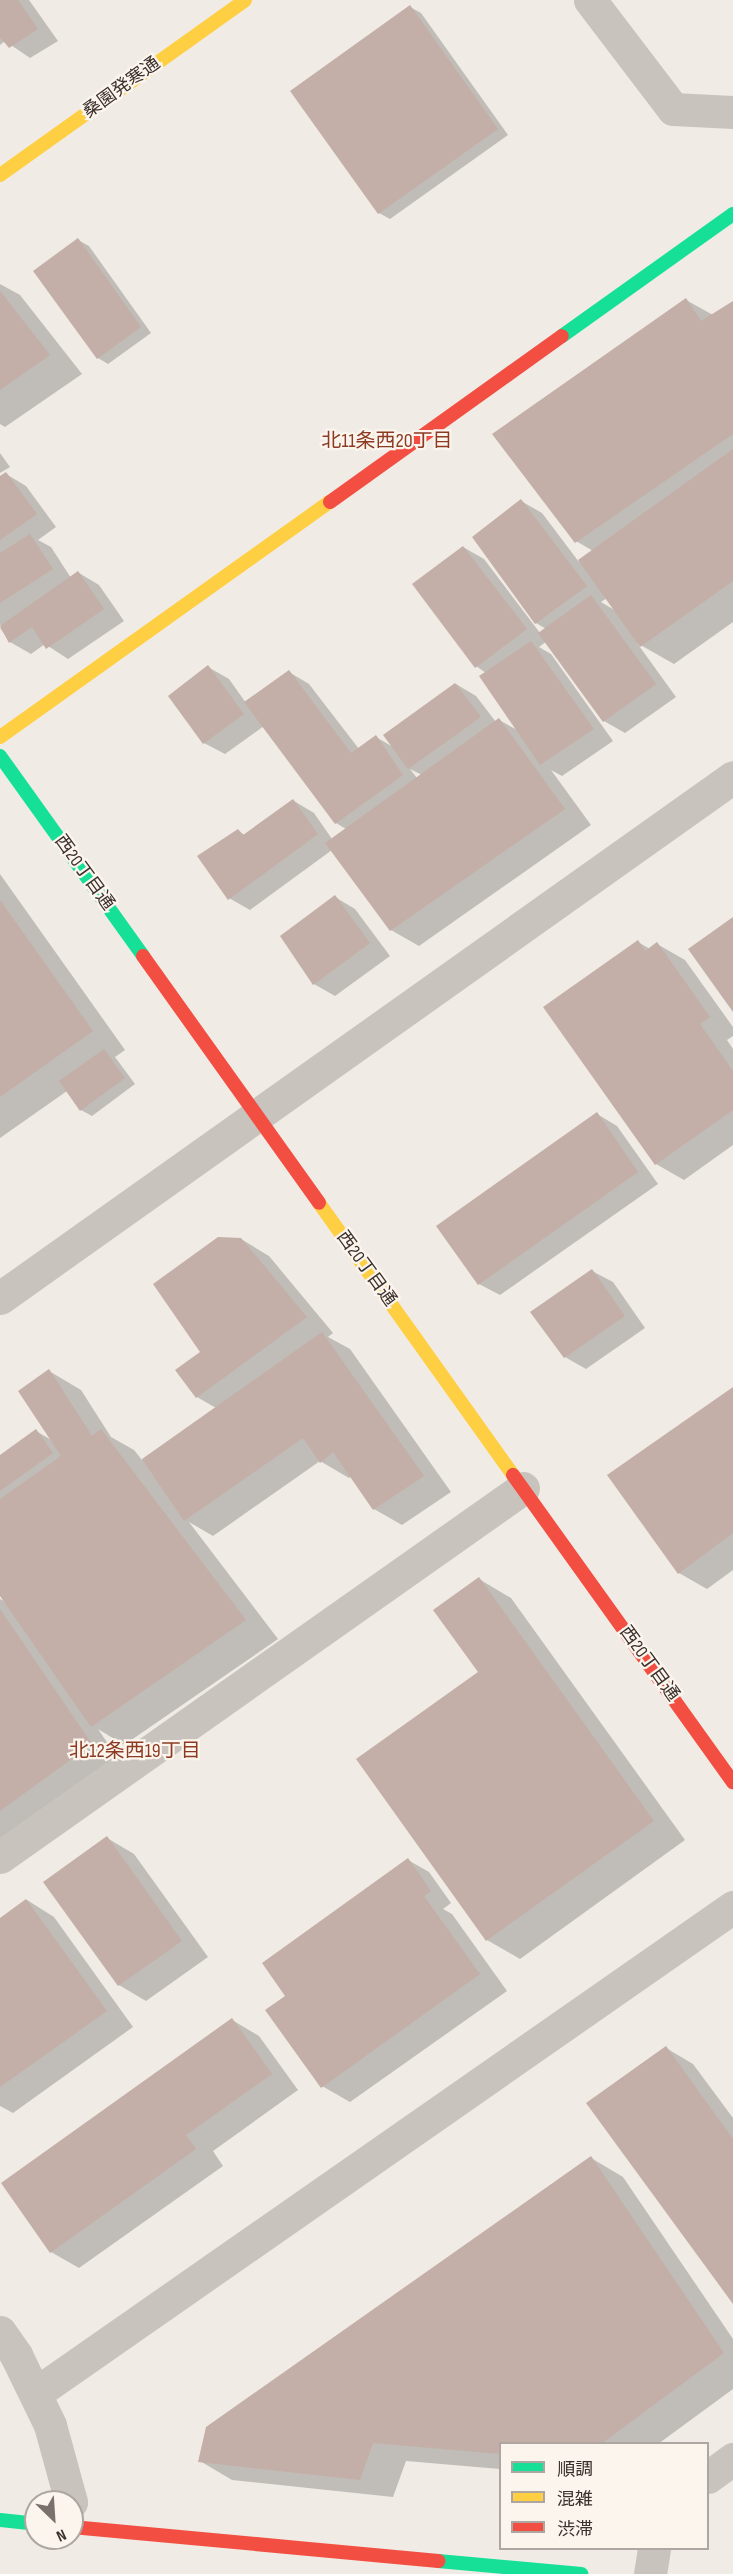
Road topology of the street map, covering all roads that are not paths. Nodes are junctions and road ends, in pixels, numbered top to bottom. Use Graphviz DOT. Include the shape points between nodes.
graph roads {
  1 [pos="245,0"];
  2 [pos="590,0"];
  3 [pos="733,112"];
  4 [pos="0,175"];
  5 [pos="733,214"];
  6 [pos="0,736"];
  7 [pos="0,756"];
  8 [pos="733,777"];
  9 [pos="257,1115"];
  10 [pos="0,1298"];
  11 [pos="523,1488"];
  12 [pos="733,1782"];
  13 [pos="0,1857"];
  14 [pos="733,1907"];
  15 [pos="0,2332"];
  16 [pos="36,2393"];
  17 [pos="733,2459"];
  18 [pos="709,2476"];
  19 [pos="67,2490"];
  20 [pos="84,2516"];
  21 [pos="0,2520"];
  22 [pos="24,2523"];
  23 [pos="654,2550"];
  24 [pos="581,2574"];
  25 [pos="650,2574"];
  1 -- 4 [label="street, 桑園発寒通"];
  2 -- 3 [label="street" via="673,109"];
  5 -- 6 [label="street"];
  7 -- 9 [label="street, 西20丁目通"];
  8 -- 9 [label="street"];
  9 -- 10 [label="street"];
  9 -- 11 [label="street, 西20丁目通"];
  11 -- 12 [label="street, 西20丁目通"];
  11 -- 13 [label="street"];
  14 -- 16 [label="street"];
  15 -- 16 [label="street"];
  16 -- 19 [label="street" via="50,2425"];
  17 -- 18 [label="street"];
  20 -- 24 [label="street"];
  21 -- 22 [label="street"];
  23 -- 25 [label="street"];
}
